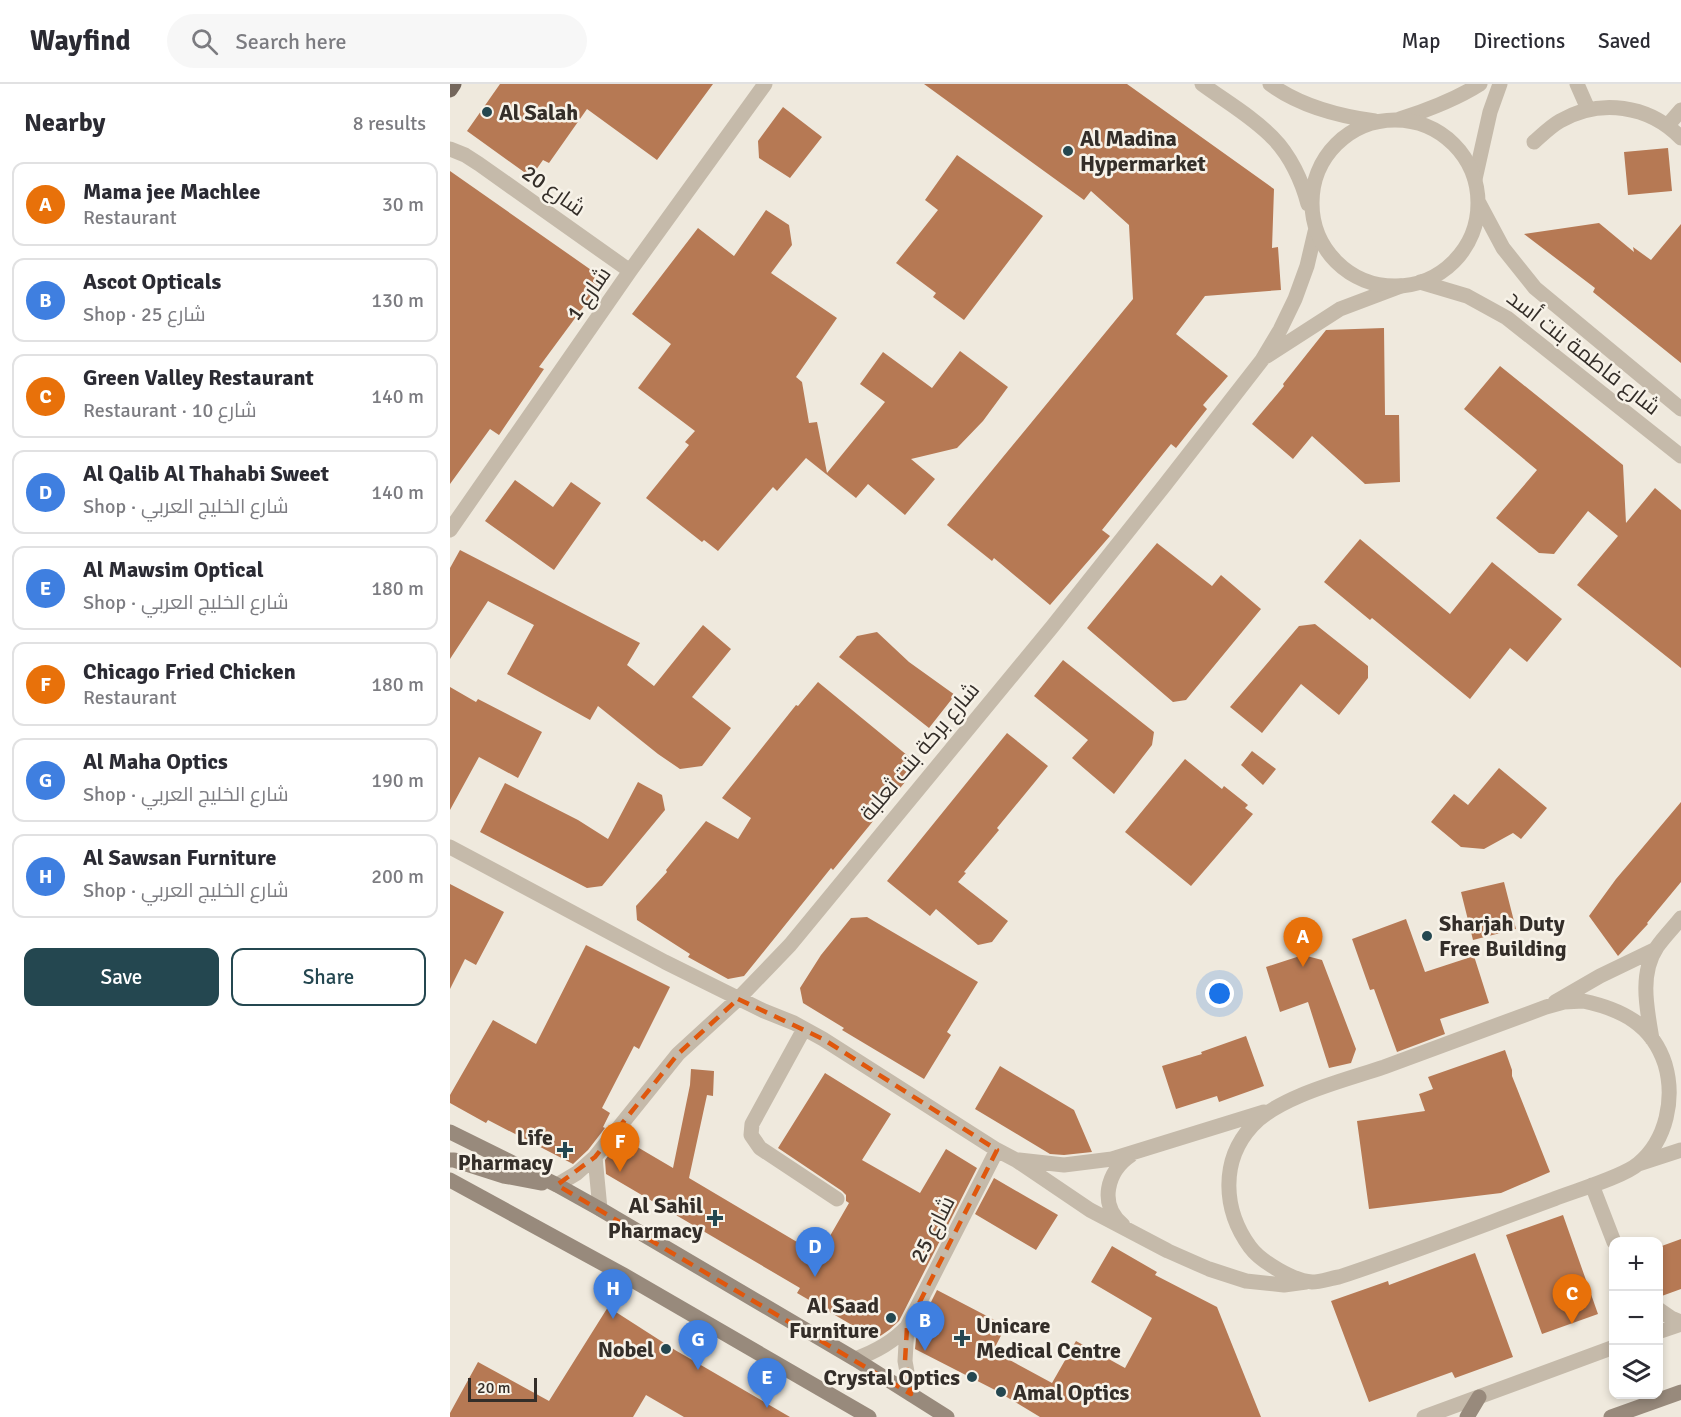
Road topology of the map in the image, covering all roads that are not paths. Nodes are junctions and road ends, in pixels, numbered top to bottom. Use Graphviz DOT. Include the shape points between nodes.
graph roads {
  1 [pos="454,84"];
  2 [pos="765,84"];
  3 [pos="1202,84"];
  4 [pos="1270,84"];
  5 [pos="1480,84"];
  6 [pos="1500,84"];
  7 [pos="1577,84"];
  8 [pos="450,90"];
  9 [pos="1588,109"];
  10 [pos="1681,110"];
  11 [pos="1400,119"];
  12 [pos="1375,121"];
  13 [pos="1668,125"];
  14 [pos="1681,138"];
  15 [pos="1534,142"];
  16 [pos="450,149"];
  17 [pos="1475,179"];
  18 [pos="1479,203"];
  19 [pos="1314,226"];
  20 [pos="630,271"];
  21 [pos="1420,282"];
  22 [pos="1401,286"];
  23 [pos="1262,360"];
  24 [pos="1681,409"];
  25 [pos="1681,456"];
  26 [pos="450,530"];
  27 [pos="450,847"];
  28 [pos="1681,918"];
  29 [pos="1656,949"];
  30 [pos="738,999"];
  31 [pos="1546,1007"];
  32 [pos="804,1029"];
  33 [pos="1653,1039"];
  34 [pos="1269,1111"];
  35 [pos="450,1132"];
  36 [pos="998,1150"];
  37 [pos="1681,1150"];
  38 [pos="1133,1153"];
  39 [pos="595,1157"];
  40 [pos="450,1160"];
  41 [pos="1016,1160"];
  42 [pos="1638,1164"];
  43 [pos="450,1180"];
  44 [pos="557,1185"];
  45 [pos="1592,1185"];
  46 [pos="837,1199"];
  47 [pos="600,1209"];
  48 [pos="1129,1231"];
  49 [pos="1612,1237"];
  50 [pos="1312,1282"];
  51 [pos="1663,1312"];
  52 [pos="1681,1323"];
  53 [pos="907,1327"];
  54 [pos="1663,1330"];
  55 [pos="1609,1349"];
  56 [pos="855,1359"];
  57 [pos="1681,1392"];
  58 [pos="911,1394"];
  59 [pos="1479,1397"];
  60 [pos="855,1413"];
  61 [pos="869,1417"];
  62 [pos="947,1417"];
  63 [pos="1424,1417"];
  64 [pos="1467,1417"];
  65 [pos="1611,1417"];
  1 -- 8 [label="main road"];
  2 -- 20 [label="street, شارع 1"];
  3 -- 19 [label="street" via="1274,139 1305,192"];
  4 -- 12 [label="street" via="1284,94 1340,116"];
  5 -- 11 [label="street" via="1445,103"];
  6 -- 17 [label="street"];
  7 -- 9 [label="street"];
  9 -- 13 [label="street" via="1616,107 1644,112"];
  9 -- 15 [label="street" via="1559,121"];
  10 -- 13 [label="street"];
  11 -- 12 [label="street"];
  11 -- 17 [label="street" via="1433,128 1459,149"];
  12 -- 19 [label="street" via="1346,135 1323,158 1312,189"];
  13 -- 14 [label="street"];
  16 -- 20 [label="street, شارع 20" via="479,164"];
  17 -- 18 [label="street"];
  18 -- 21 [label="street" via="1475,229 1462,252 1444,270"];
  18 -- 24 [label="street, شارع فاطمة بنت أسد" via="1503,248 1535,288"];
  19 -- 22 [label="street" via="1329,255 1349,273 1374,283"];
  19 -- 23 [label="street, شارع بركة بنت ثعلبة" via="1307,266 1295,299"];
  20 -- 26 [label="street, شارع 1"];
  21 -- 22 [label="street"];
  21 -- 25 [label="street, شارع فاطمة بنت أسد" via="1467,296 1507,318"];
  22 -- 23 [label="street, شارع بركة بنت ثعلبة" via="1340,309"];
  23 -- 30 [label="street, شارع بركة بنت ثعلبة" via="1038,643 790,945"];
  27 -- 30 [label="street"];
  28 -- 29 [label="street"];
  29 -- 31 [label="street"];
  29 -- 33 [label="street" via="1648,969 1646,991"];
  30 -- 32 [label="street"];
  30 -- 39 [label="street, شارع بركة بنت ثعلبة" via="678,1053"];
  31 -- 33 [label="street" via="1583,1001 1608,1006 1631,1018"];
  31 -- 34 [label="street"];
  32 -- 36 [label="street"];
  32 -- 46 [label="street" via="752,1124 751,1135 760,1148"];
  33 -- 42 [label="street" via="1669,1078 1670,1101 1665,1124"];
  34 -- 38 [label="street"];
  34 -- 50 [label="street" via="1252,1125 1239,1144 1228,1188 1231,1210 1252,1250 1269,1264"];
  35 -- 44 [label="main road"];
  36 -- 41 [label="street"];
  36 -- 53 [label="street, شارع 25"];
  37 -- 42 [label="street"];
  38 -- 41 [label="street" via="1064,1165"];
  38 -- 48 [label="street" via="1114,1170 1107,1197 1118,1222"];
  39 -- 44 [label="street, شارع بركة بنت ثعلبة"];
  39 -- 47 [label="street"];
  40 -- 44 [label="main road" via="515,1179"];
  41 -- 48 [label="street"];
  42 -- 45 [label="street"];
  43 -- 60 [label="main road" via="622,1274"];
  44 -- 47 [label="main road"];
  45 -- 49 [label="street"];
  45 -- 50 [label="street" via="1369,1267"];
  47 -- 56 [label="main road"];
  48 -- 50 [label="street" via="1199,1265 1246,1281 1284,1285"];
  51 -- 52 [label="street"];
  52 -- 54 [label="street"];
  53 -- 56 [label="street, شارع 25" via="878,1350"];
  53 -- 58 [label="street, شارع 25" via="905,1361"];
  55 -- 59 [label="street"];
  56 -- 58 [label="main road"];
  57 -- 65 [label="main road"];
  58 -- 62 [label="main road"];
  59 -- 63 [label="street"];
  59 -- 64 [label="main road"];
  60 -- 61 [label="main road"];
}
